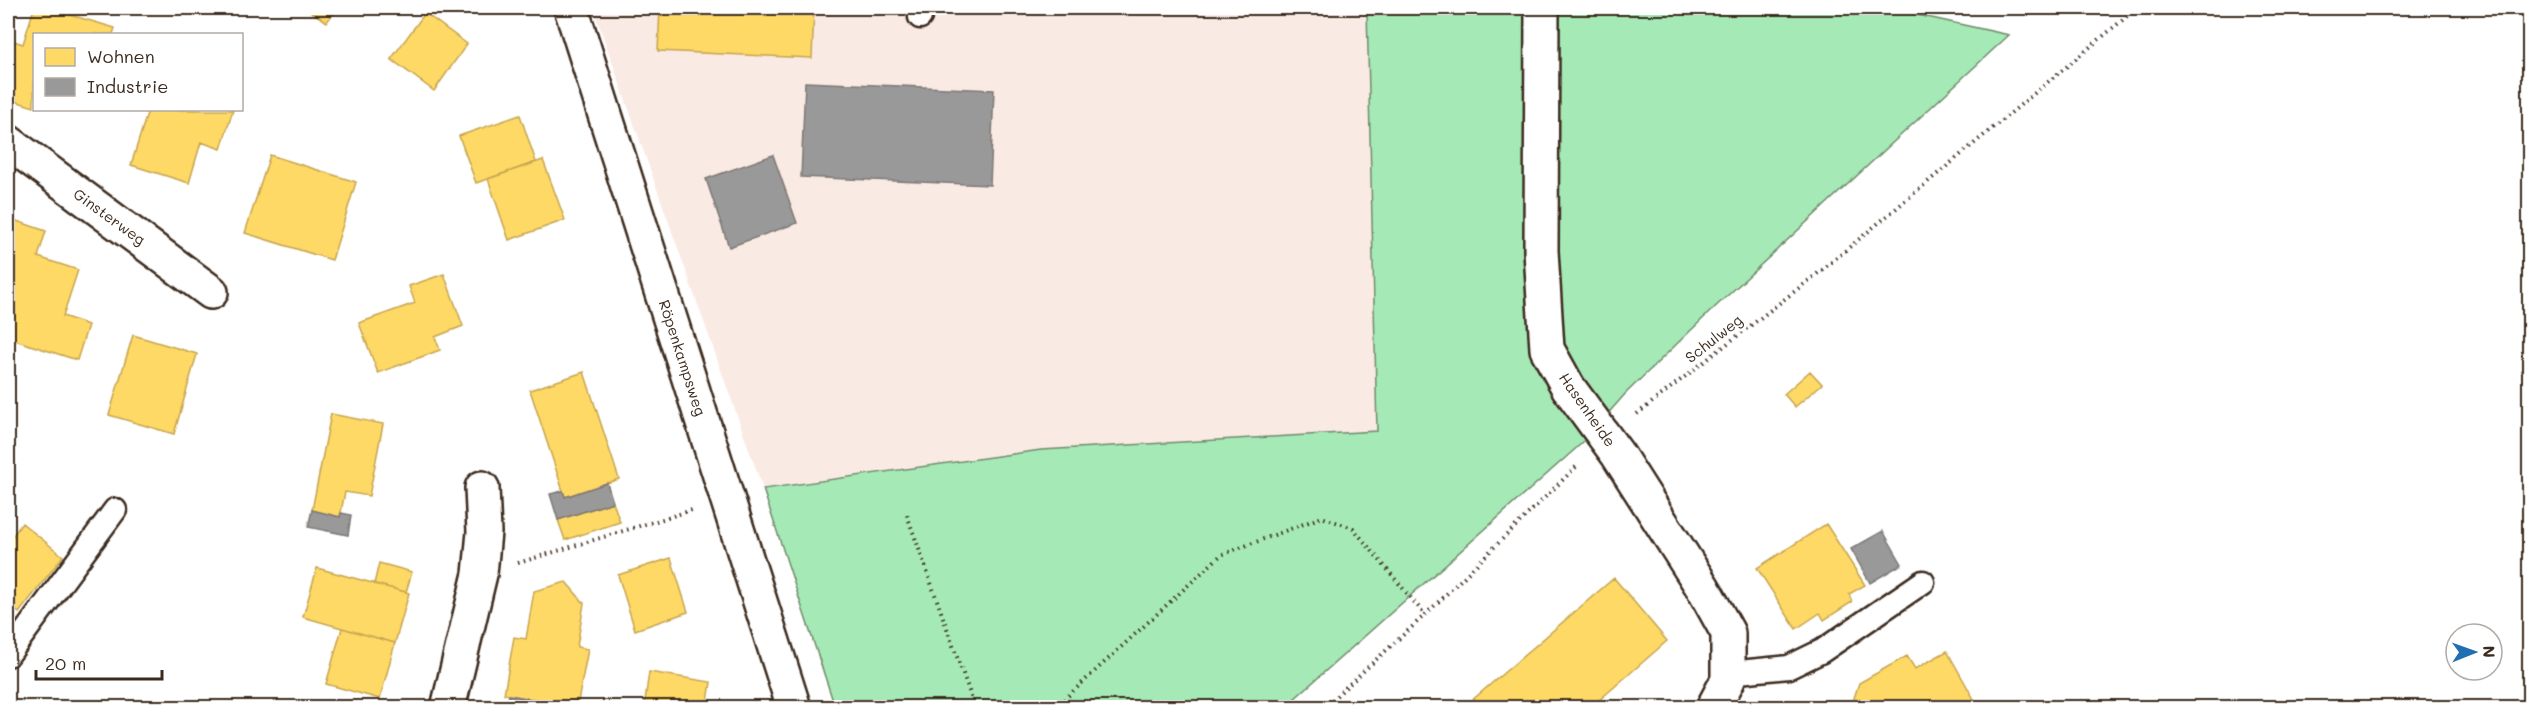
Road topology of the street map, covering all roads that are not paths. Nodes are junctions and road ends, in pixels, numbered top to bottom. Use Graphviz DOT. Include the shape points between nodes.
graph roads {
  1 [pos="572,8"];
  2 [pos="1542,8"];
  3 [pos="8,142"];
  4 [pos="210,292"];
  5 [pos="482,488"];
  6 [pos="114,510"];
  7 [pos="1923,582"];
  8 [pos="8,655"];
  9 [pos="1728,673"];
  10 [pos="448,708"];
  11 [pos="794,708"];
  12 [pos="1713,708"];
  1 -- 11 [label="street, Röpenkampsweg"];
  2 -- 9 [label="street, Hasenheide" via="1541,251 1547,349 1568,387 1606,438 1703,588 1728,633"];
  3 -- 4 [label="street, Ginsterweg"];
  5 -- 10 [label="street" via="484,532 480,574"];
  6 -- 8 [label="lane"];
  7 -- 9 [label="lane" via="1822,651 1789,667"];
  9 -- 12 [label="street, Hasenheide"];
}
